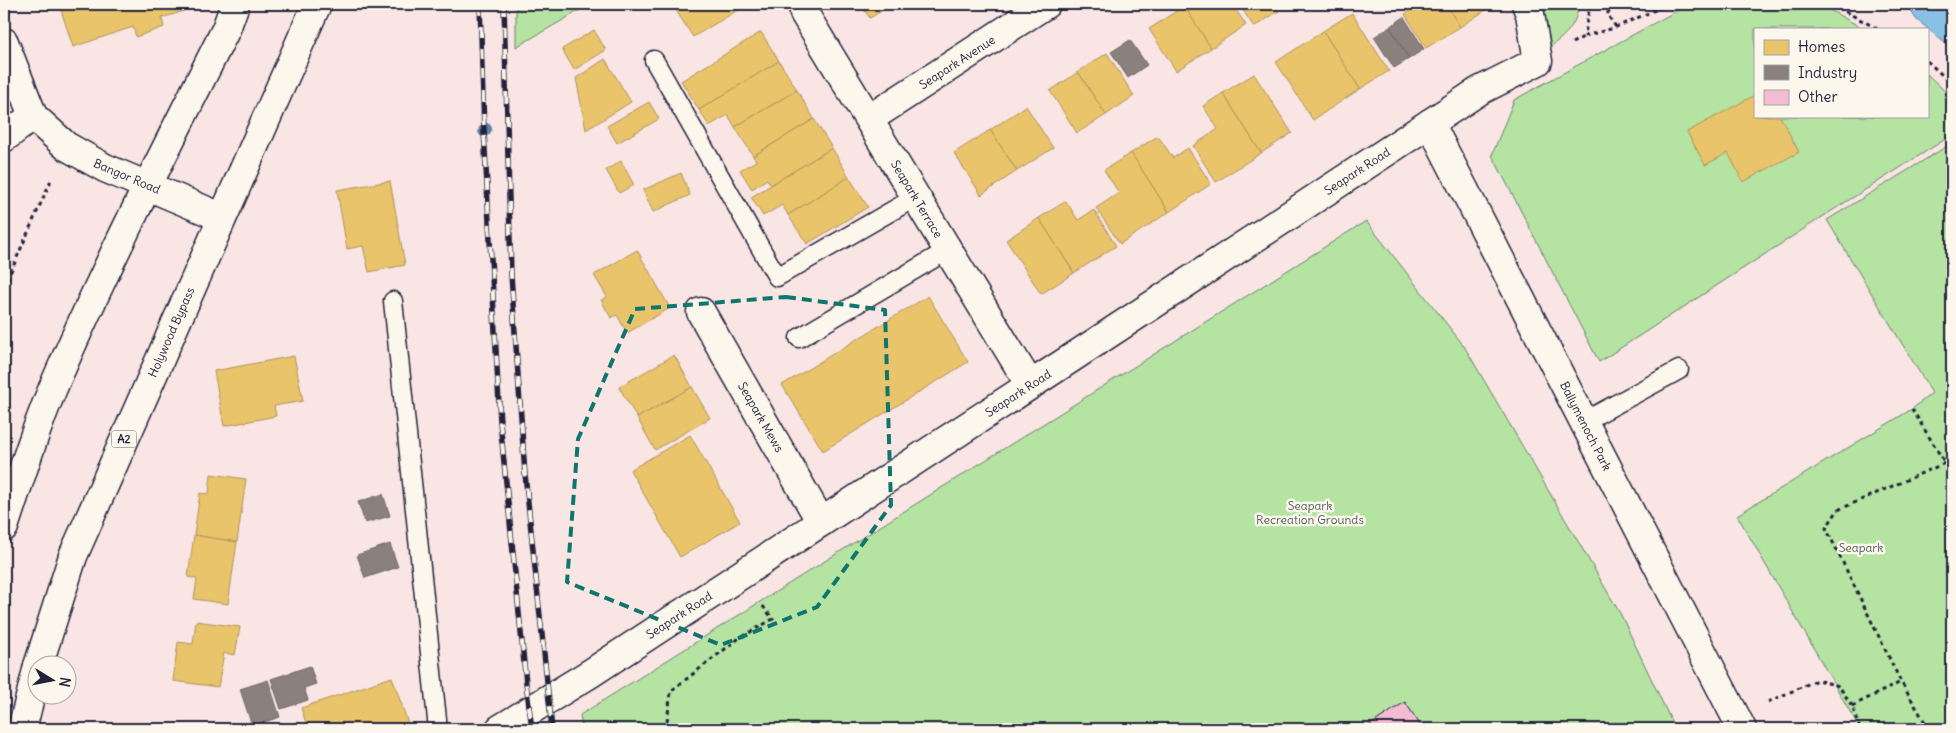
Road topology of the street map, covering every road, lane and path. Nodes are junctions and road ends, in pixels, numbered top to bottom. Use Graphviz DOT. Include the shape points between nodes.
graph roads {
  1 [pos="236,4"];
  2 [pos="317,4"];
  3 [pos="1046,4"];
  4 [pos="1526,4"];
  5 [pos="1591,4"];
  6 [pos="1614,4"];
  7 [pos="1669,4"];
  8 [pos="1831,4"];
  9 [pos="804,13"];
  10 [pos="1616,27"];
  11 [pos="1876,28"];
  12 [pos="4,42"];
  13 [pos="654,60"];
  14 [pos="1928,62"];
  15 [pos="1952,84"];
  16 [pos="33,116"];
  17 [pos="869,120"];
  18 [pos="1430,123"];
  19 [pos="4,138"];
  20 [pos="66,146"];
  21 [pos="149,185"];
  22 [pos="916,197"];
  23 [pos="222,217"];
  24 [pos="948,250"];
  25 [pos="4,287"];
  26 [pos="393,301"];
  27 [pos="701,312"];
  28 [pos="799,338"];
  29 [pos="1679,370"];
  30 [pos="1030,386"];
  31 [pos="1912,409"];
  32 [pos="1583,422"];
  33 [pos="1952,460"];
  34 [pos="1945,463"];
  35 [pos="821,522"];
  36 [pos="4,528"];
  37 [pos="743,573"];
  38 [pos="41,656"];
  39 [pos="1901,682"];
  40 [pos="28,705"];
  41 [pos="1852,706"];
  42 [pos="1738,723"];
  43 [pos="22,729"];
  44 [pos="438,729"];
  45 [pos="500,729"];
  46 [pos="666,729"];
  47 [pos="1860,729"];
  48 [pos="1929,729"];
  1 -- 21 [label="main road"];
  2 -- 23 [label="main road, Holywood Bypass / A2"];
  3 -- 17 [label="main road, Seapark Avenue"];
  4 -- 18 [label="main road, Seapark Road" via="1538,61"];
  5 -- 10 [label="path" via="1585,36"];
  6 -- 10 [label="path" via="1607,14"];
  7 -- 10 [label="path"];
  8 -- 11 [label="path"];
  9 -- 17 [label="main road, Seapark Terrace"];
  12 -- 16 [label="main road, Bangor Road"];
  13 -- 22 [label="lane" via="777,277"];
  14 -- 15 [label="path"];
  16 -- 19 [label="main road"];
  16 -- 20 [label="main road, Bangor Road"];
  17 -- 22 [label="main road, Seapark Terrace"];
  18 -- 30 [label="main road, Seapark Road"];
  18 -- 32 [label="main road, Ballymenoch Park"];
  20 -- 21 [label="main road, Bangor Road" via="105,168"];
  20 -- 25 [label="path"];
  21 -- 23 [label="main road, Bangor Road"];
  21 -- 36 [label="main road" via="58,375"];
  22 -- 24 [label="main road, Seapark Terrace"];
  23 -- 38 [label="main road, Holywood Bypass / A2" via="73,556"];
  24 -- 28 [label="lane"];
  24 -- 30 [label="main road, Seapark Terrace"];
  26 -- 44 [label="lane"];
  27 -- 35 [label="main road, Seapark Mews"];
  29 -- 32 [label="lane"];
  30 -- 35 [label="main road, Seapark Road"];
  31 -- 34 [label="path"];
  32 -- 42 [label="main road, Ballymenoch Park"];
  33 -- 34 [label="path"];
  34 -- 39 [label="path" via="1838,510 1826,528"];
  35 -- 37 [label="main road, Seapark Road"];
  37 -- 45 [label="main road, Seapark Road"];
  37 -- 46 [label="path" via="773,619 738,639 670,691"];
  39 -- 41 [label="path"];
  39 -- 48 [label="path"];
  40 -- 43 [label="main road, Holywood Bypass / A2"];
  41 -- 42 [label="path" via="1839,686 1817,680"];
  41 -- 47 [label="path"];
}
